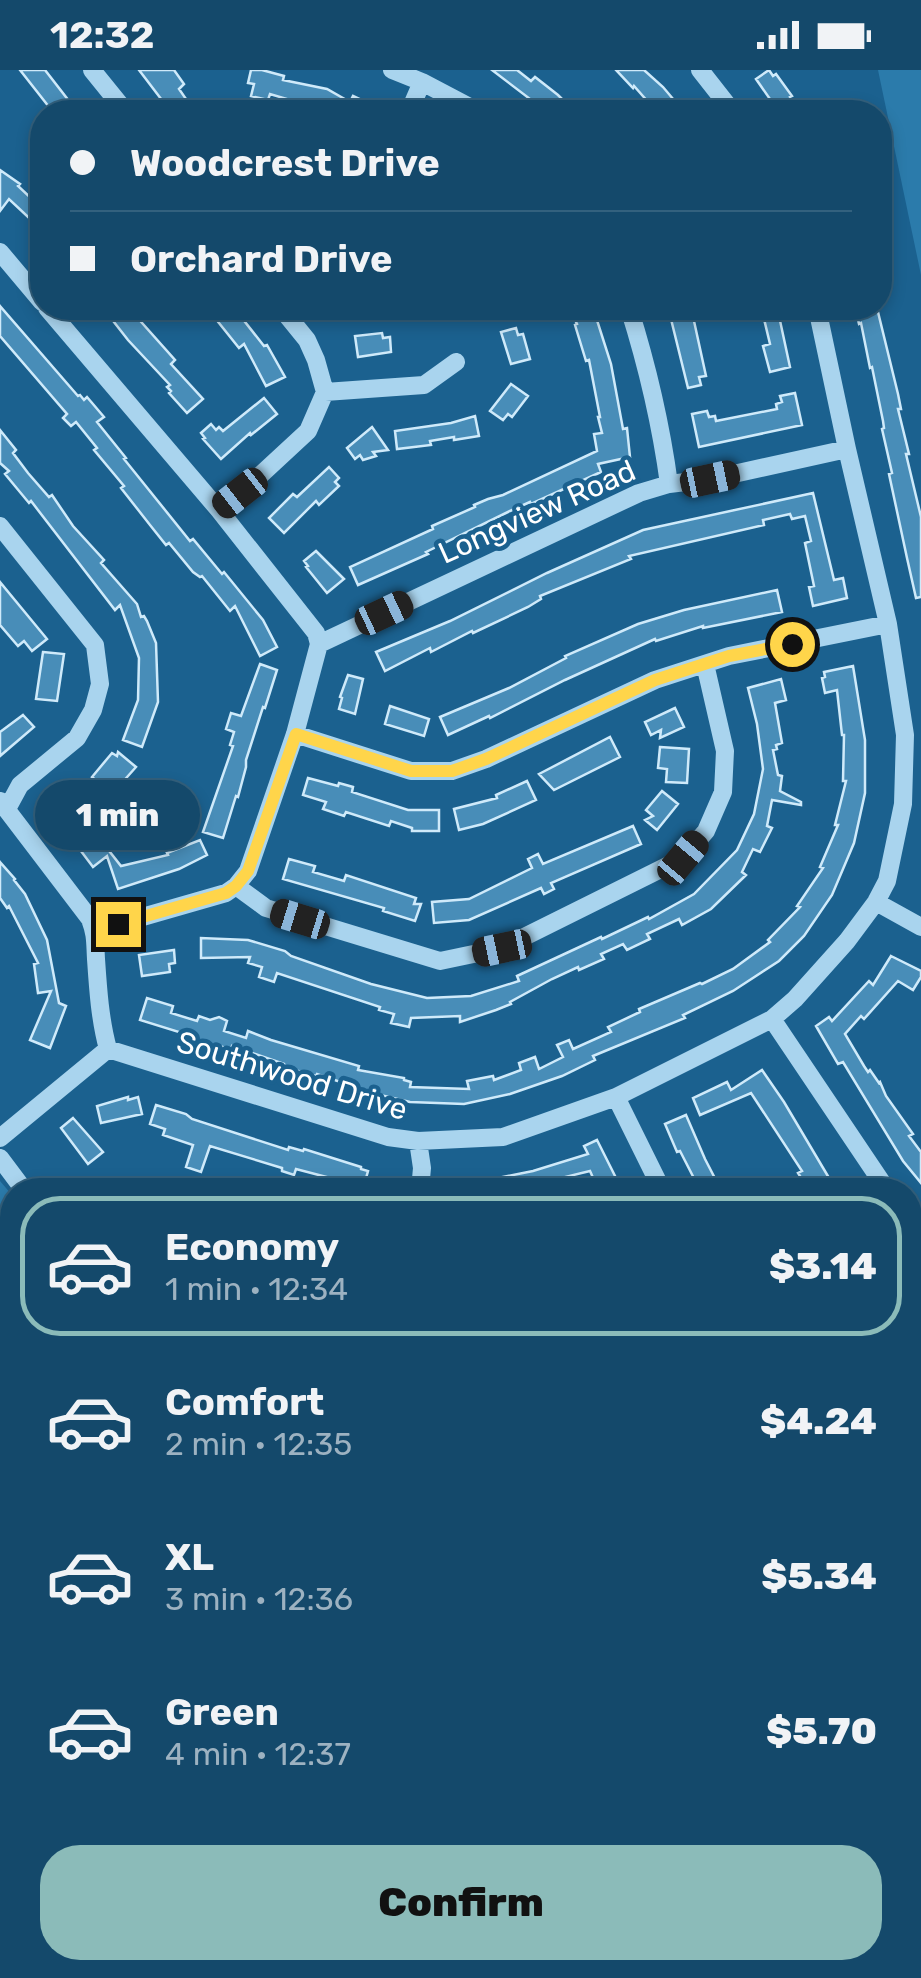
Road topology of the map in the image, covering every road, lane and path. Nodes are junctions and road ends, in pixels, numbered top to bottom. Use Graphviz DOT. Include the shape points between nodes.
graph roads {
  1 [pos="92,70"];
  2 [pos="392,70"];
  3 [pos="700,70"];
  4 [pos="422,82"];
  5 [pos="116,100"];
  6 [pos="414,100"];
  7 [pos="456,100"];
  8 [pos="724,100"];
  9 [pos="0,252"];
  10 [pos="30,288"];
  11 [pos="58,320"];
  12 [pos="291,320"];
  13 [pos="633,320"];
  14 [pos="820,320"];
  15 [pos="456,362"];
  16 [pos="325,392"];
  17 [pos="847,450"];
  18 [pos="669,484"];
  19 [pos="219,510"];
  20 [pos="0,526"];
  21 [pos="888,624"];
  22 [pos="320,644"];
  23 [pos="705,664"];
  24 [pos="296,734"];
  25 [pos="4,805"];
  26 [pos="236,886"];
  27 [pos="876,902"];
  28 [pos="921,928"];
  29 [pos="96,934"];
  30 [pos="772,1019"];
  31 [pos="108,1049"];
  32 [pos="616,1096"];
  33 [pos="0,1138"];
  34 [pos="418,1141"];
  35 [pos="421,1178"];
  36 [pos="656,1178"];
  37 [pos="878,1178"];
  1 -- 5 [label="street"];
  2 -- 4 [label="street"];
  3 -- 8 [label="street"];
  4 -- 6 [label="street"];
  4 -- 7 [label="street"];
  9 -- 10 [label="street"];
  11 -- 19 [label="street"];
  12 -- 16 [label="street" via="307,340"];
  13 -- 18 [label="street"];
  14 -- 17 [label="street, Southwood Drive"];
  15 -- 16 [label="street" via="424,385"];
  16 -- 19 [label="street" via="308,431"];
  17 -- 18 [label="street, Longview Road"];
  17 -- 21 [label="street, Southwood Drive"];
  18 -- 22 [label="street, Longview Road"];
  19 -- 22 [label="street"];
  20 -- 25 [label="street" via="95,645 100,684 77,738"];
  21 -- 23 [label="street"];
  21 -- 27 [label="street, Southwood Drive" via="905,735 903,804 887,881"];
  22 -- 24 [label="street"];
  23 -- 24 [label="street" via="452,771 411,771"];
  23 -- 26 [label="street" via="725,752 722,792 706,830 683,858 502,948 440,961 266,908"];
  24 -- 26 [label="street" via="248,871"];
  25 -- 29 [label="street"];
  26 -- 29 [label="street"];
  27 -- 28 [label="street"];
  27 -- 30 [label="street, Southwood Drive"];
  29 -- 31 [label="street"];
  30 -- 32 [label="street, Southwood Drive"];
  30 -- 37 [label="street"];
  31 -- 33 [label="street"];
  31 -- 34 [label="street, Southwood Drive"];
  32 -- 34 [label="street, Southwood Drive" via="503,1137"];
  32 -- 36 [label="street"];
  34 -- 35 [label="street"];
}
